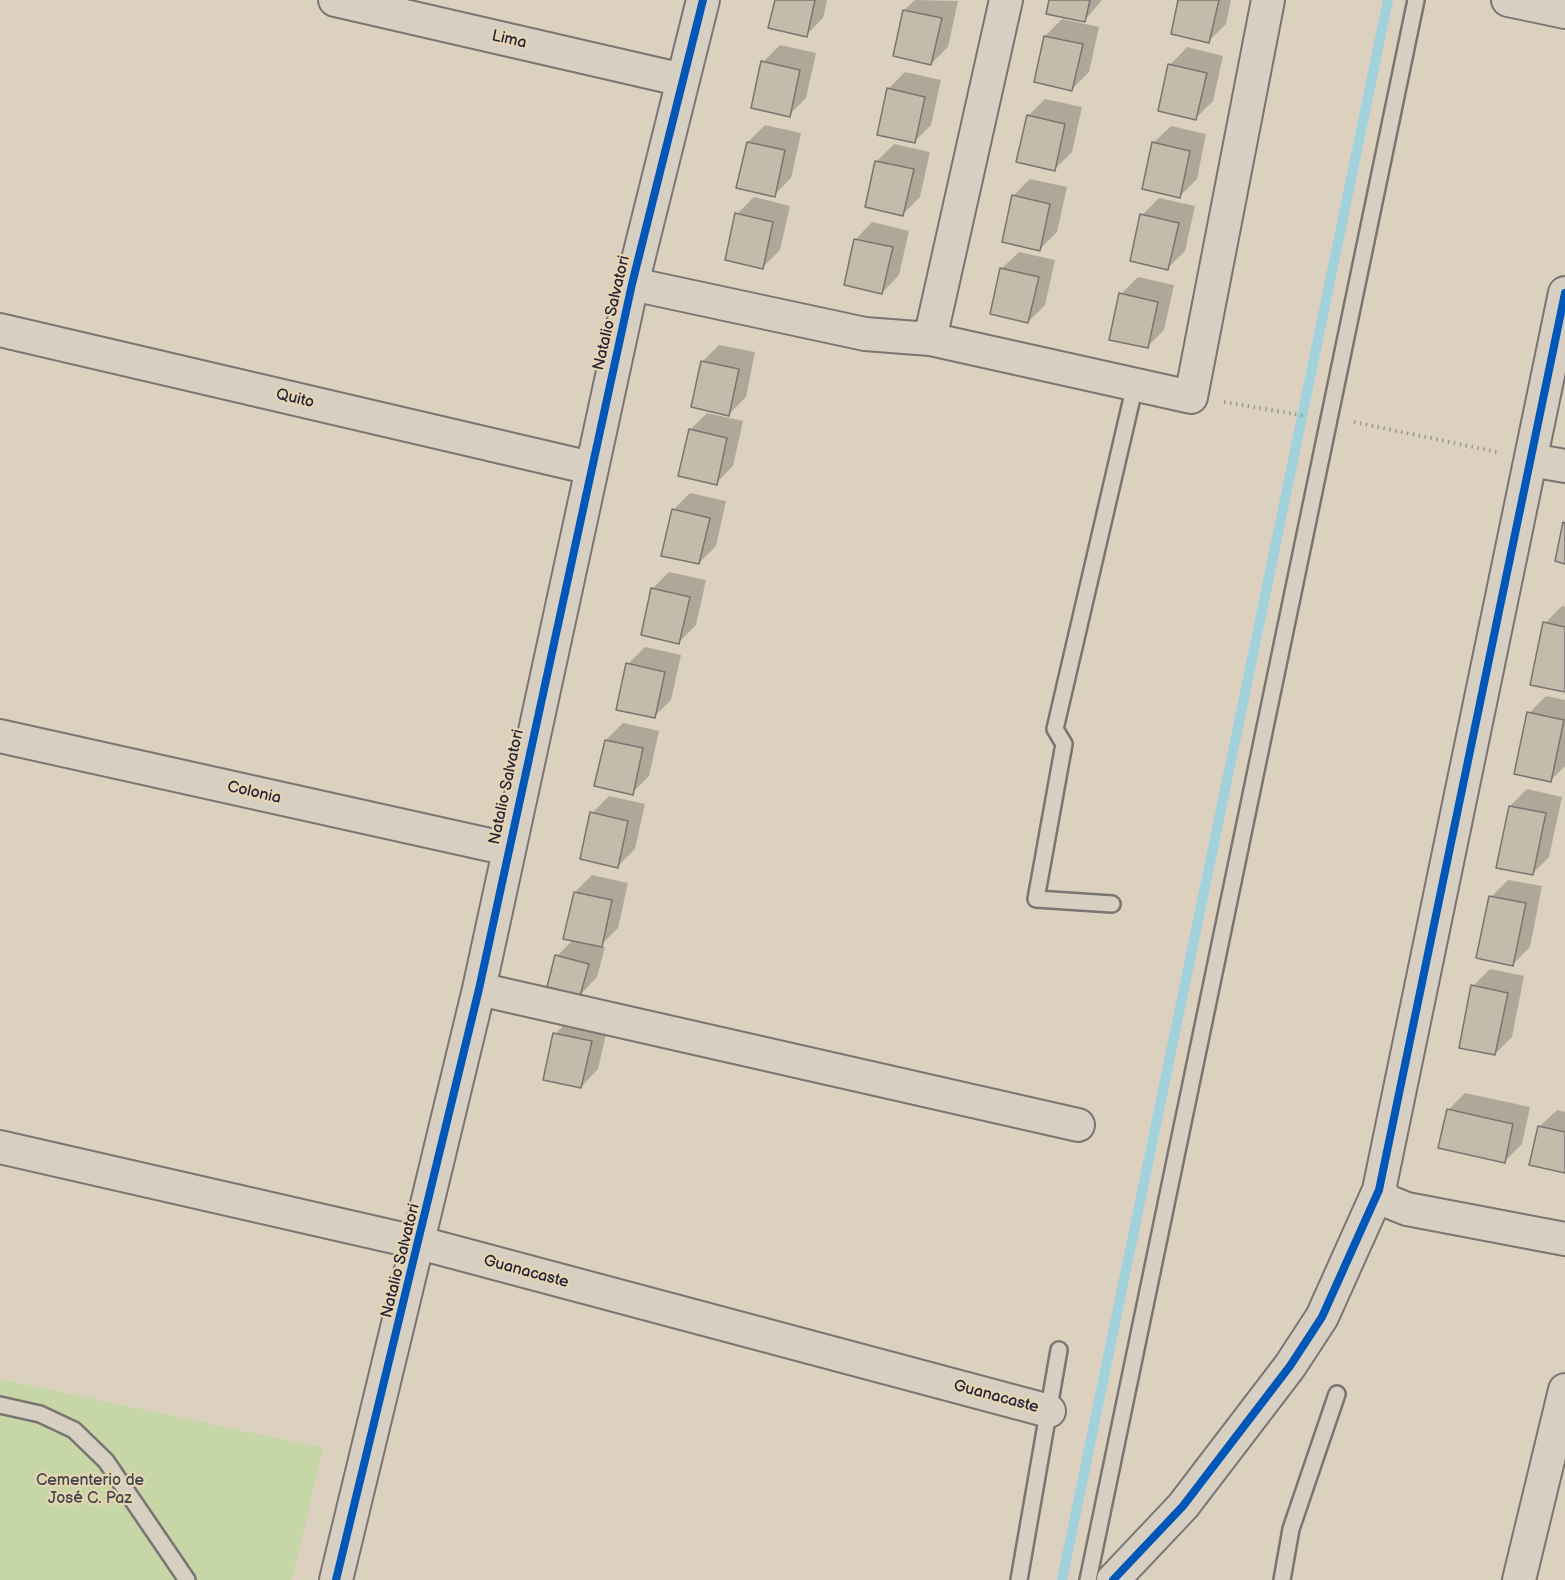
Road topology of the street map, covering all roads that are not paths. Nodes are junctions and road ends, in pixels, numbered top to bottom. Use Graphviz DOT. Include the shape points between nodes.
graph roads {
  1 [pos="335,0"];
  2 [pos="703,0"];
  3 [pos="1005,0"];
  4 [pos="1268,0"];
  5 [pos="1416,0"];
  6 [pos="1508,0"];
  7 [pos="1565,12"];
  8 [pos="683,80"];
  9 [pos="632,284"];
  10 [pos="1565,293"];
  11 [pos="0,330"];
  12 [pos="930,339"];
  13 [pos="1135,385"];
  14 [pos="1531,460"];
  15 [pos="1565,466"];
  16 [pos="591,468"];
  17 [pos="0,736"];
  18 [pos="508,849"];
  19 [pos="1112,904"];
  20 [pos="479,989"];
  21 [pos="1078,1125"];
  22 [pos="0,1147"];
  23 [pos="1379,1190"];
  24 [pos="1565,1239"];
  25 [pos="420,1243"];
  26 [pos="1059,1350"];
  27 [pos="1565,1390"];
  28 [pos="1337,1394"];
  29 [pos="0,1405"];
  30 [pos="1049,1411"];
  31 [pos="187,1580"];
  32 [pos="336,1580"];
  33 [pos="1019,1580"];
  34 [pos="1088,1580"];
  35 [pos="1113,1580"];
  36 [pos="1282,1580"];
  37 [pos="1519,1580"];
  1 -- 8 [label="street, Lima"];
  2 -- 8 [label="street, Natalio Salvatori"];
  3 -- 12 [label="street"];
  4 -- 13 [label="street" via="1191,397"];
  5 -- 34 [label="lane"];
  6 -- 7 [label="street"];
  8 -- 9 [label="street, Natalio Salvatori"];
  9 -- 12 [label="street" via="865,334"];
  9 -- 16 [label="street, Natalio Salvatori"];
  10 -- 14 [label="street"];
  11 -- 16 [label="street, Quito"];
  12 -- 13 [label="street"];
  13 -- 19 [label="lane" via="1055,729 1064,744 1036,899"];
  14 -- 15 [label="street"];
  14 -- 23 [label="street"];
  16 -- 18 [label="street, Natalio Salvatori"];
  17 -- 18 [label="street, Colonia"];
  18 -- 20 [label="street, Natalio Salvatori"];
  20 -- 21 [label="street"];
  20 -- 25 [label="street, Natalio Salvatori"];
  22 -- 25 [label="street, Guanacaste"];
  23 -- 24 [label="street" via="1387,1201 1407,1209"];
  23 -- 35 [label="street" via="1322,1317 1290,1366 1183,1506"];
  25 -- 30 [label="street, Guanacaste"];
  25 -- 32 [label="street, Natalio Salvatori"];
  26 -- 30 [label="lane"];
  27 -- 37 [label="street"];
  28 -- 36 [label="lane" via="1291,1529"];
  29 -- 31 [label="lane" via="40,1414 74,1430 106,1461"];
  30 -- 33 [label="lane"];
}
